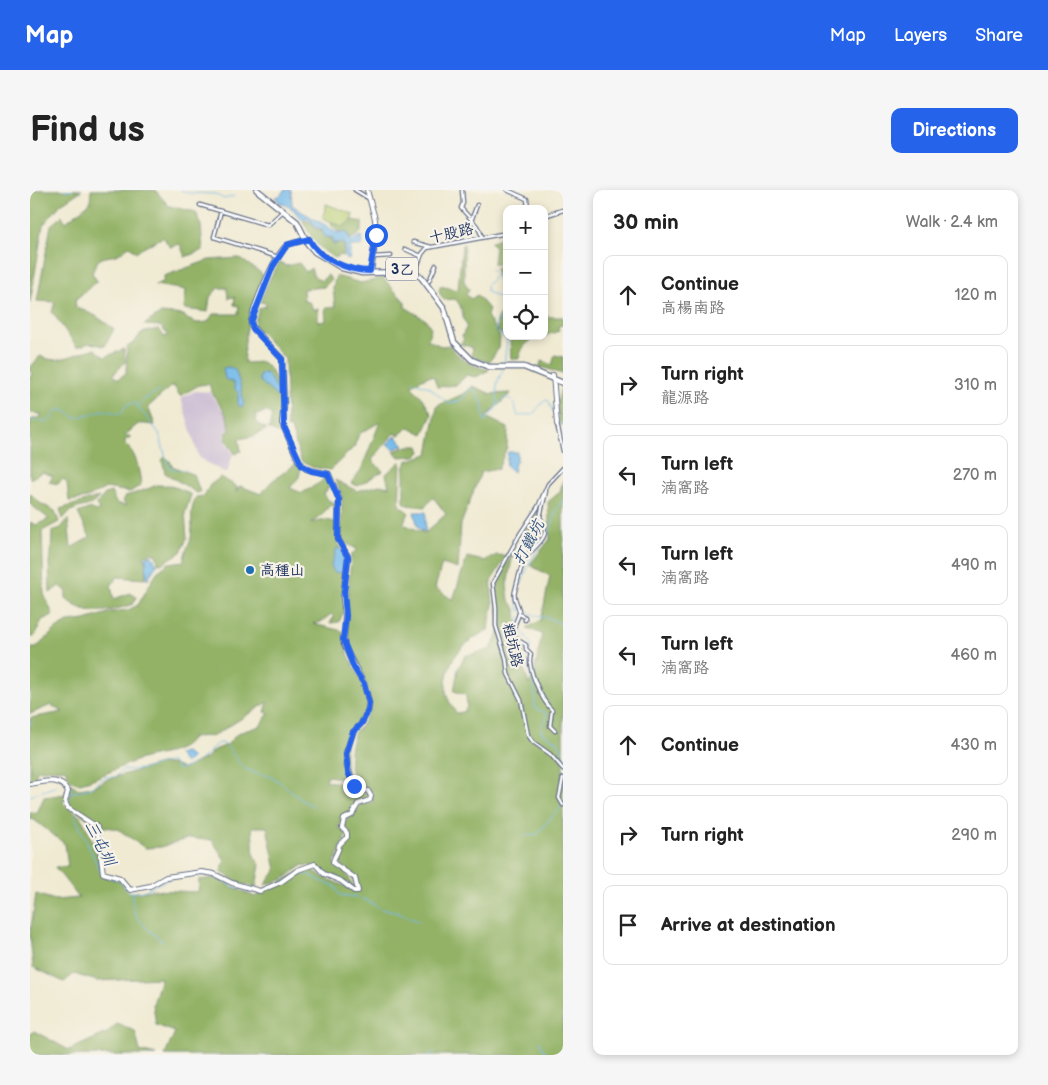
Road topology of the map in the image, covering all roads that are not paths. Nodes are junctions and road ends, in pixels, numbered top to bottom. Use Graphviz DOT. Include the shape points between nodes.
graph roads {
  1 [pos="257,190"];
  2 [pos="260,190"];
  3 [pos="355,190"];
  4 [pos="367,190"];
  5 [pos="462,190"];
  6 [pos="508,190"];
  7 [pos="268,198"];
  8 [pos="370,199"];
  9 [pos="276,204"];
  10 [pos="200,205"];
  11 [pos="477,205"];
  12 [pos="528,205"];
  13 [pos="563,210"];
  14 [pos="221,211"];
  15 [pos="283,211"];
  16 [pos="548,215"];
  17 [pos="471,221"];
  18 [pos="503,234"];
  19 [pos="482,237"];
  20 [pos="308,240"];
  21 [pos="413,242"];
  22 [pos="431,247"];
  23 [pos="405,249"];
  24 [pos="391,256"];
  25 [pos="421,256"];
  26 [pos="278,257"];
  27 [pos="373,257"];
  28 [pos="436,265"];
  29 [pos="371,272"];
  30 [pos="415,272"];
  31 [pos="429,281"];
  32 [pos="504,365"];
  33 [pos="553,377"];
  34 [pos="563,381"];
  35 [pos="557,422"];
  36 [pos="563,451"];
  37 [pos="563,468"];
  38 [pos="545,490"];
  39 [pos="520,615"];
  40 [pos="525,620"];
  41 [pos="555,730"];
  42 [pos="563,769"];
  43 [pos="563,778"];
  44 [pos="30,784"];
  45 [pos="562,805"];
  1 -- 7 [label="main road, 3乙"];
  2 -- 7 [label="main road, 3乙"];
  3 -- 8 [label="street"];
  4 -- 8 [label="street"];
  5 -- 17 [label="street" via="462,208"];
  6 -- 12 [label="street" via="527,199"];
  7 -- 9 [label="main road, 3乙"];
  8 -- 27 [label="street" via="376,235"];
  9 -- 15 [label="main road, 3乙"];
  9 -- 20 [label="main road, 3乙" via="298,220"];
  10 -- 14 [label="street"];
  11 -- 17 [label="street"];
  13 -- 16 [label="street"];
  14 -- 15 [label="street" via="268,225"];
  14 -- 26 [label="street" via="214,236"];
  15 -- 20 [label="main road, 3乙" via="297,222"];
  17 -- 19 [label="street" via="480,229"];
  18 -- 19 [label="street, 十股路"];
  19 -- 22 [label="street, 十股路"];
  20 -- 26 [label="street" via="287,245"];
  20 -- 29 [label="main road, 3乙" via="319,255 342,268 357,273"];
  21 -- 22 [label="street"];
  22 -- 25 [label="street, 十股路"];
  23 -- 25 [label="street"];
  24 -- 27 [label="street"];
  25 -- 30 [label="street, 十股路"];
  26 -- 44 [label="street" via="262,290 251,325 282,359 282,423 298,460 306,469 328,474 338,494 338,539 347,553 343,640 364,684 369,707 353,732 346,754 347,766 352,784 368,790 371,796 344,819 342,828 348,837 339,845 339,852 333,860 336,867 355,878 357,892 324,874 316,864 260,891 202,872 170,876 150,886 130,890 120,878 103,873 96,827 68,808 68,790 63,783"];
  27 -- 29 [label="street"];
  28 -- 31 [label="street"];
  29 -- 30 [label="main road, 3乙"];
  30 -- 31 [label="main road, 3乙"];
  30 -- 32 [label="main road, 3乙" via="427,282 442,304 459,350 478,363 490,367"];
  31 -- 32 [label="main road, 3乙" via="446,307 454,337 461,348 478,361"];
  32 -- 33 [label="main road, 3乙" via="530,368"];
  33 -- 34 [label="main road, 3乙"];
  33 -- 35 [label="street"];
  35 -- 36 [label="street"];
  37 -- 38 [label="street, 粗坑路"];
  38 -- 39 [label="street" via="540,517 545,531 535,550 526,557 514,592"];
  38 -- 42 [label="street, 粗坑路" via="495,577 493,587 496,626 508,674 521,700 528,735"];
  39 -- 40 [label="street"];
  39 -- 41 [label="street" via="513,625 514,636 526,645 531,671 542,699 552,710 550,726"];
  43 -- 45 [label="street" via="559,794"];
}
